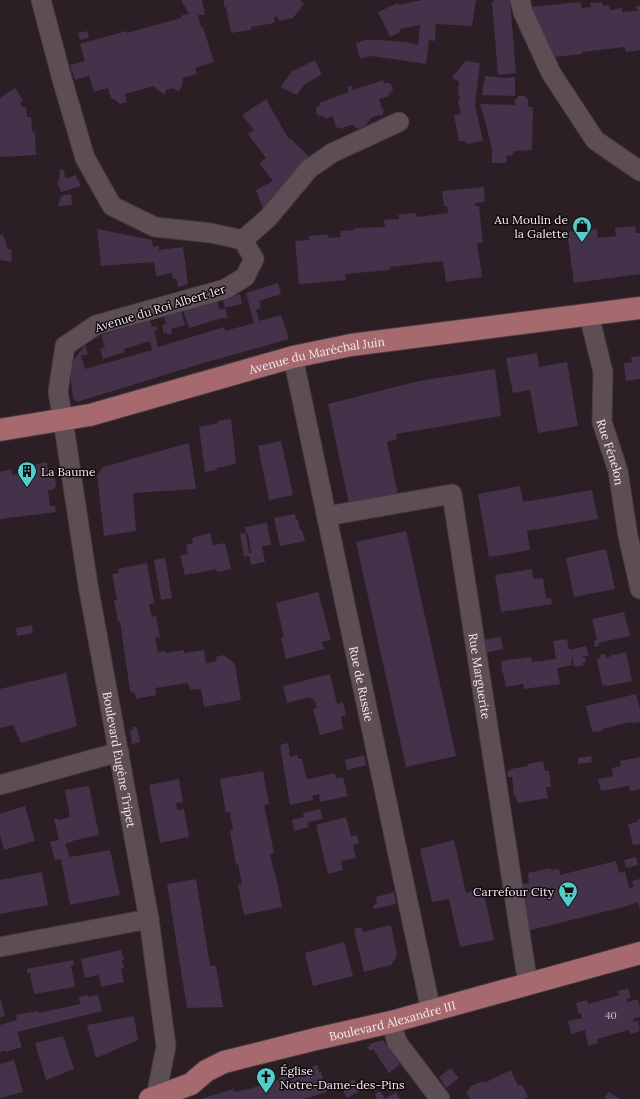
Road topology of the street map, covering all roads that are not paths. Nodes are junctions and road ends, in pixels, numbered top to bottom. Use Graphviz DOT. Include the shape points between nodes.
graph roads {
  1 [pos="41,0"];
  2 [pos="520,0"];
  3 [pos="399,122"];
  4 [pos="640,171"];
  5 [pos="243,240"];
  6 [pos="640,308"];
  7 [pos="589,314"];
  8 [pos="293,357"];
  9 [pos="63,420"];
  10 [pos="0,430"];
  11 [pos="327,516"];
  12 [pos="640,589"];
  13 [pos="119,752"];
  14 [pos="0,785"];
  15 [pos="149,919"];
  16 [pos="0,947"];
  17 [pos="640,953"];
  18 [pos="530,984"];
  19 [pos="430,1011"];
  20 [pos="391,1022"];
  21 [pos="154,1098"];
  22 [pos="440,1099"];
  1 -- 5 [label="street" via="84,158 112,206 155,227 211,233"];
  2 -- 4 [label="street" via="551,73 595,140"];
  3 -- 5 [label="street" via="332,153 309,169 268,218"];
  5 -- 9 [label="street, Avenue du Roi Albert 1er" via="254,260 245,277 225,289 96,325 65,346 58,392"];
  6 -- 7 [label="main road, Avenue du Maréchal Juin"];
  7 -- 8 [label="main road, Avenue du Maréchal Juin" via="351,345"];
  7 -- 12 [label="street, Rue Fénelon" via="603,372 602,422 618,471 628,536"];
  8 -- 9 [label="main road, Avenue du Maréchal Juin" via="90,415"];
  8 -- 11 [label="street, Rue de Russie"];
  9 -- 10 [label="main road, Avenue du Maréchal Juin"];
  9 -- 13 [label="street, Boulevard Eugène Tripet" via="88,585"];
  11 -- 18 [label="street, Rue Marguerite" via="452,494 526,972"];
  11 -- 19 [label="street, Rue de Russie"];
  13 -- 14 [label="street"];
  13 -- 15 [label="street, Boulevard Eugène Tripet"];
  15 -- 16 [label="street"];
  15 -- 21 [label="street, Boulevard Eugène Tripet" via="166,1046"];
  17 -- 18 [label="main road, Boulevard Alexandre III"];
  18 -- 19 [label="main road, Boulevard Alexandre III"];
  19 -- 20 [label="main road, Boulevard Alexandre III"];
  20 -- 21 [label="main road, Boulevard Alexandre III" via="224,1062 206,1071 191,1084"];
  20 -- 22 [label="street" via="398,1042"];
}
